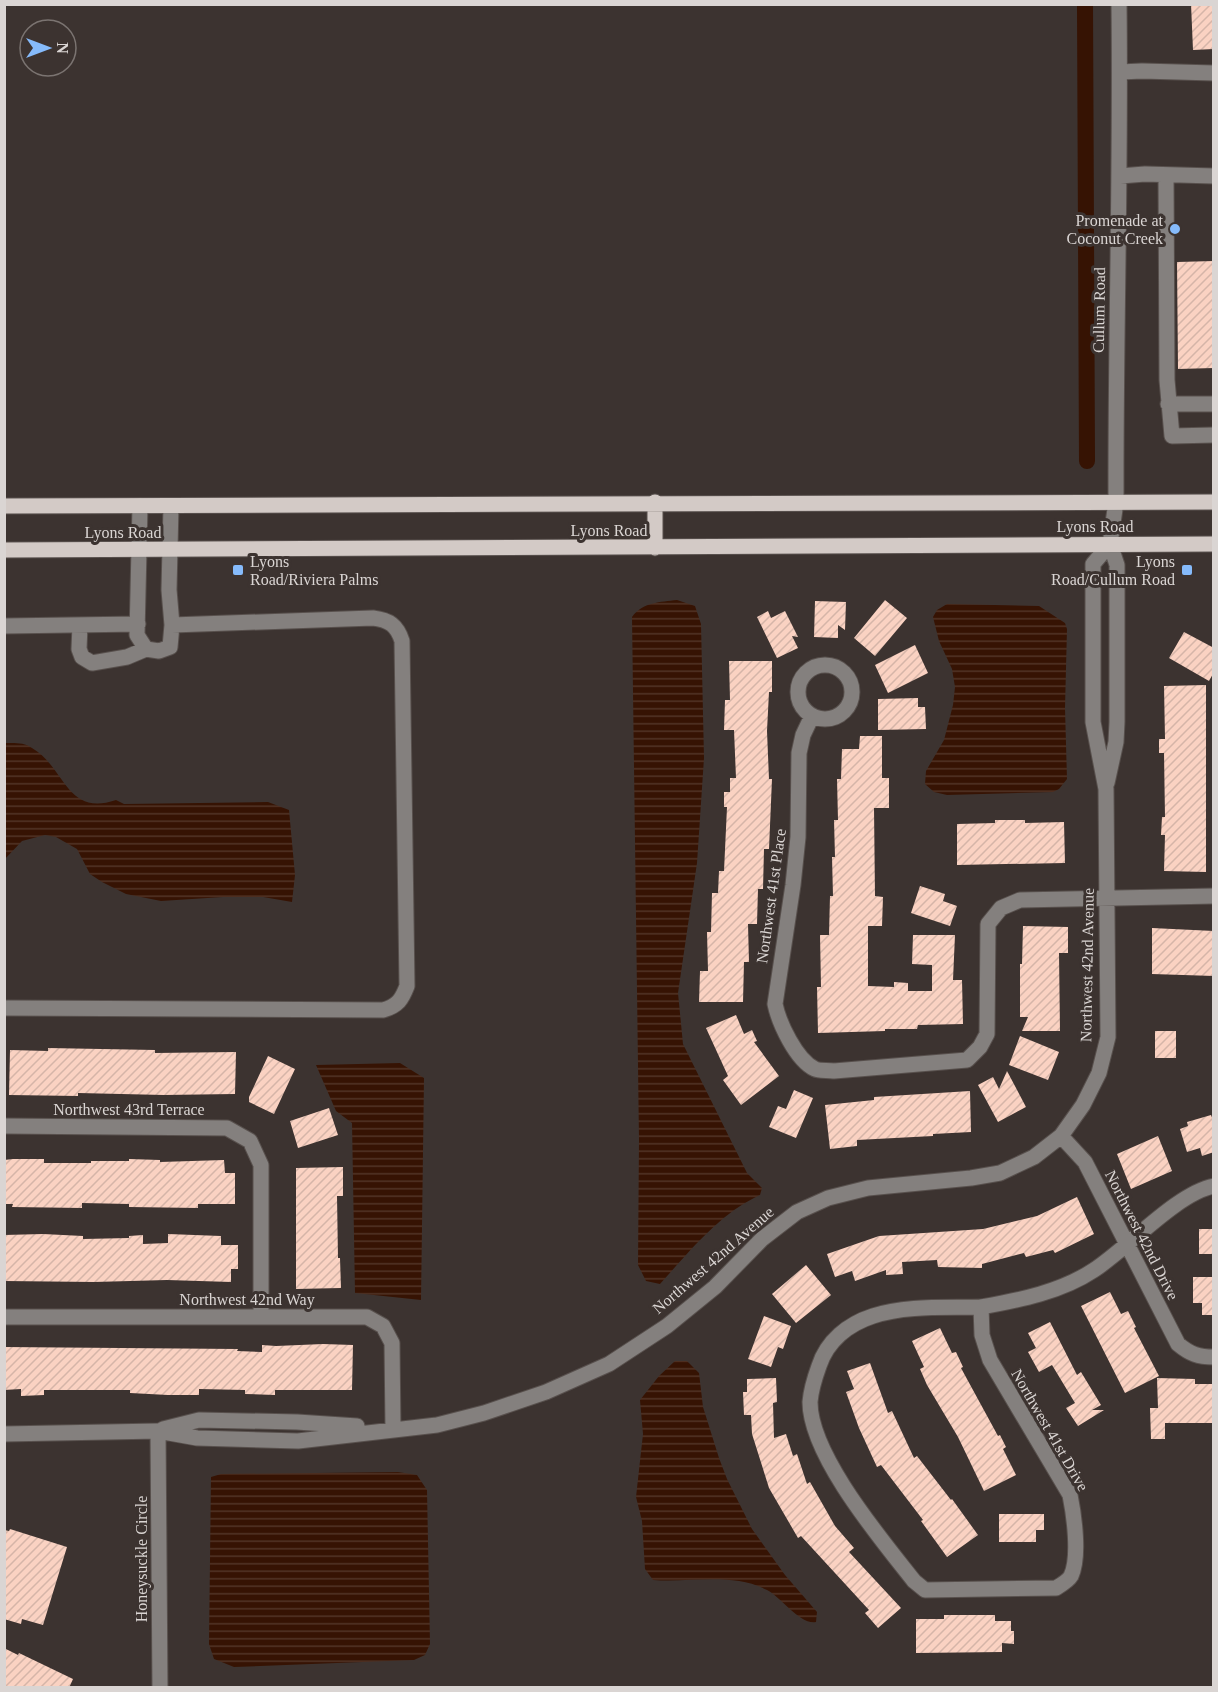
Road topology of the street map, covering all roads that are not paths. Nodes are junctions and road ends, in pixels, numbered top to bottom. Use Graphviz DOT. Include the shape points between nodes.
graph roads {
  1 [pos="1119,4"];
  2 [pos="1120,72"];
  3 [pos="1214,74"];
  4 [pos="1166,175"];
  5 [pos="1120,176"];
  6 [pos="1214,176"];
  7 [pos="1168,404"];
  8 [pos="1214,404"];
  9 [pos="1214,435"];
  10 [pos="655,502"];
  11 [pos="1116,502"];
  12 [pos="1214,502"];
  13 [pos="4,506"];
  14 [pos="140,506"];
  15 [pos="171,506"];
  16 [pos="1110,544"];
  17 [pos="1214,544"];
  18 [pos="655,548"];
  19 [pos="170,549"];
  20 [pos="4,550"];
  21 [pos="139,550"];
  22 [pos="138,624"];
  23 [pos="80,625"];
  24 [pos="172,625"];
  25 [pos="4,626"];
  26 [pos="146,650"];
  27 [pos="812,716"];
  28 [pos="1093,722"];
  29 [pos="1117,722"];
  30 [pos="1106,789"];
  31 [pos="1214,896"];
  32 [pos="1107,899"];
  33 [pos="4,1008"];
  34 [pos="4,1126"];
  35 [pos="1061,1136"];
  36 [pos="1214,1186"];
  37 [pos="1127,1245"];
  38 [pos="981,1307"];
  39 [pos="4,1317"];
  40 [pos="261,1317"];
  41 [pos="1214,1357"];
  42 [pos="275,1422"];
  43 [pos="393,1429"];
  44 [pos="158,1431"];
  45 [pos="4,1434"];
  46 [pos="275,1440"];
  47 [pos="160,1688"];
  1 -- 2 [label="street, Cullum Road"];
  2 -- 3 [label="street"];
  2 -- 5 [label="street, Cullum Road"];
  4 -- 5 [label="street"];
  4 -- 6 [label="street"];
  4 -- 7 [label="street"];
  5 -- 11 [label="street, Cullum Road"];
  7 -- 8 [label="street"];
  7 -- 9 [label="street" via="1172,436"];
  10 -- 11 [label="main road, Lyons Road"];
  10 -- 15 [label="main road, Lyons Road"];
  10 -- 18 [label="main road"];
  11 -- 12 [label="main road, Lyons Road"];
  11 -- 16 [label="street, Cullum Road"];
  13 -- 14 [label="main road, Lyons Road"];
  14 -- 15 [label="main road, Lyons Road"];
  14 -- 21 [label="street"];
  15 -- 19 [label="street"];
  16 -- 17 [label="main road, Lyons Road"];
  16 -- 18 [label="main road, Lyons Road"];
  16 -- 28 [label="street, Northwest 42nd Avenue" via="1093,564"];
  16 -- 29 [label="street, Northwest 42nd Avenue" via="1117,565"];
  18 -- 19 [label="main road, Lyons Road"];
  19 -- 21 [label="main road, Lyons Road"];
  19 -- 24 [label="street"];
  20 -- 21 [label="main road, Lyons Road"];
  21 -- 22 [label="street"];
  22 -- 23 [label="street"];
  22 -- 26 [label="street" via="137,635"];
  23 -- 25 [label="street"];
  23 -- 26 [label="street" via="79,649 82,657 92,663"];
  24 -- 26 [label="street" via="170,647"];
  24 -- 33 [label="street" via="373,618 385,619 399,630 407,980 402,1000 383,1010"];
  27 -- 32 [label="street, Northwest 41st Place" via="800,753 797,847 775,1004 778,1020 801,1057 815,1070 966,1060 987,1034 988,924 1001,908 1020,900"];
  28 -- 29 [label="street"];
  28 -- 30 [label="street, Northwest 42nd Avenue"];
  29 -- 30 [label="street, Northwest 42nd Avenue"];
  30 -- 32 [label="street, Northwest 42nd Avenue"];
  31 -- 32 [label="street"];
  32 -- 35 [label="street, Northwest 42nd Avenue" via="1108,1037 1099,1073"];
  34 -- 40 [label="street, Northwest 43rd Terrace" via="227,1128 250,1141 261,1165"];
  35 -- 37 [label="street, Northwest 42nd Drive" via="1084,1162"];
  35 -- 43 [label="street, Northwest 42nd Avenue" via="1034,1157 1000,1173 868,1188 828,1198 797,1212 667,1326 609,1364 546,1392 484,1413 437,1425"];
  36 -- 37 [label="street" via="1202,1188 1176,1204"];
  37 -- 38 [label="street" via="1093,1271 1056,1288"];
  37 -- 41 [label="street, Northwest 42nd Drive" via="1178,1344 1199,1357"];
  38 -- 38 [label="street, Northwest 41st Drive" via="982,1335 990,1360 1070,1495 1075,1564 1070,1579 1056,1588 925,1590 914,1581 837,1476 813,1419 810,1402 823,1355 852,1324 899,1311"];
  39 -- 40 [label="street, Northwest 42nd Way"];
  40 -- 43 [label="street, Northwest 42nd Way" via="367,1317 383,1326 392,1342"];
  42 -- 43 [label="street, Northwest 42nd Avenue"];
  42 -- 44 [label="street, Northwest 42nd Avenue" via="199,1420"];
  42 -- 46 [label="street"];
  43 -- 46 [label="street, Northwest 42nd Avenue" via="298,1441"];
  44 -- 45 [label="street, Northwest 42nd Avenue"];
  44 -- 46 [label="street, Northwest 42nd Avenue" via="197,1438"];
  44 -- 47 [label="street, Honeysuckle Circle"];
}
